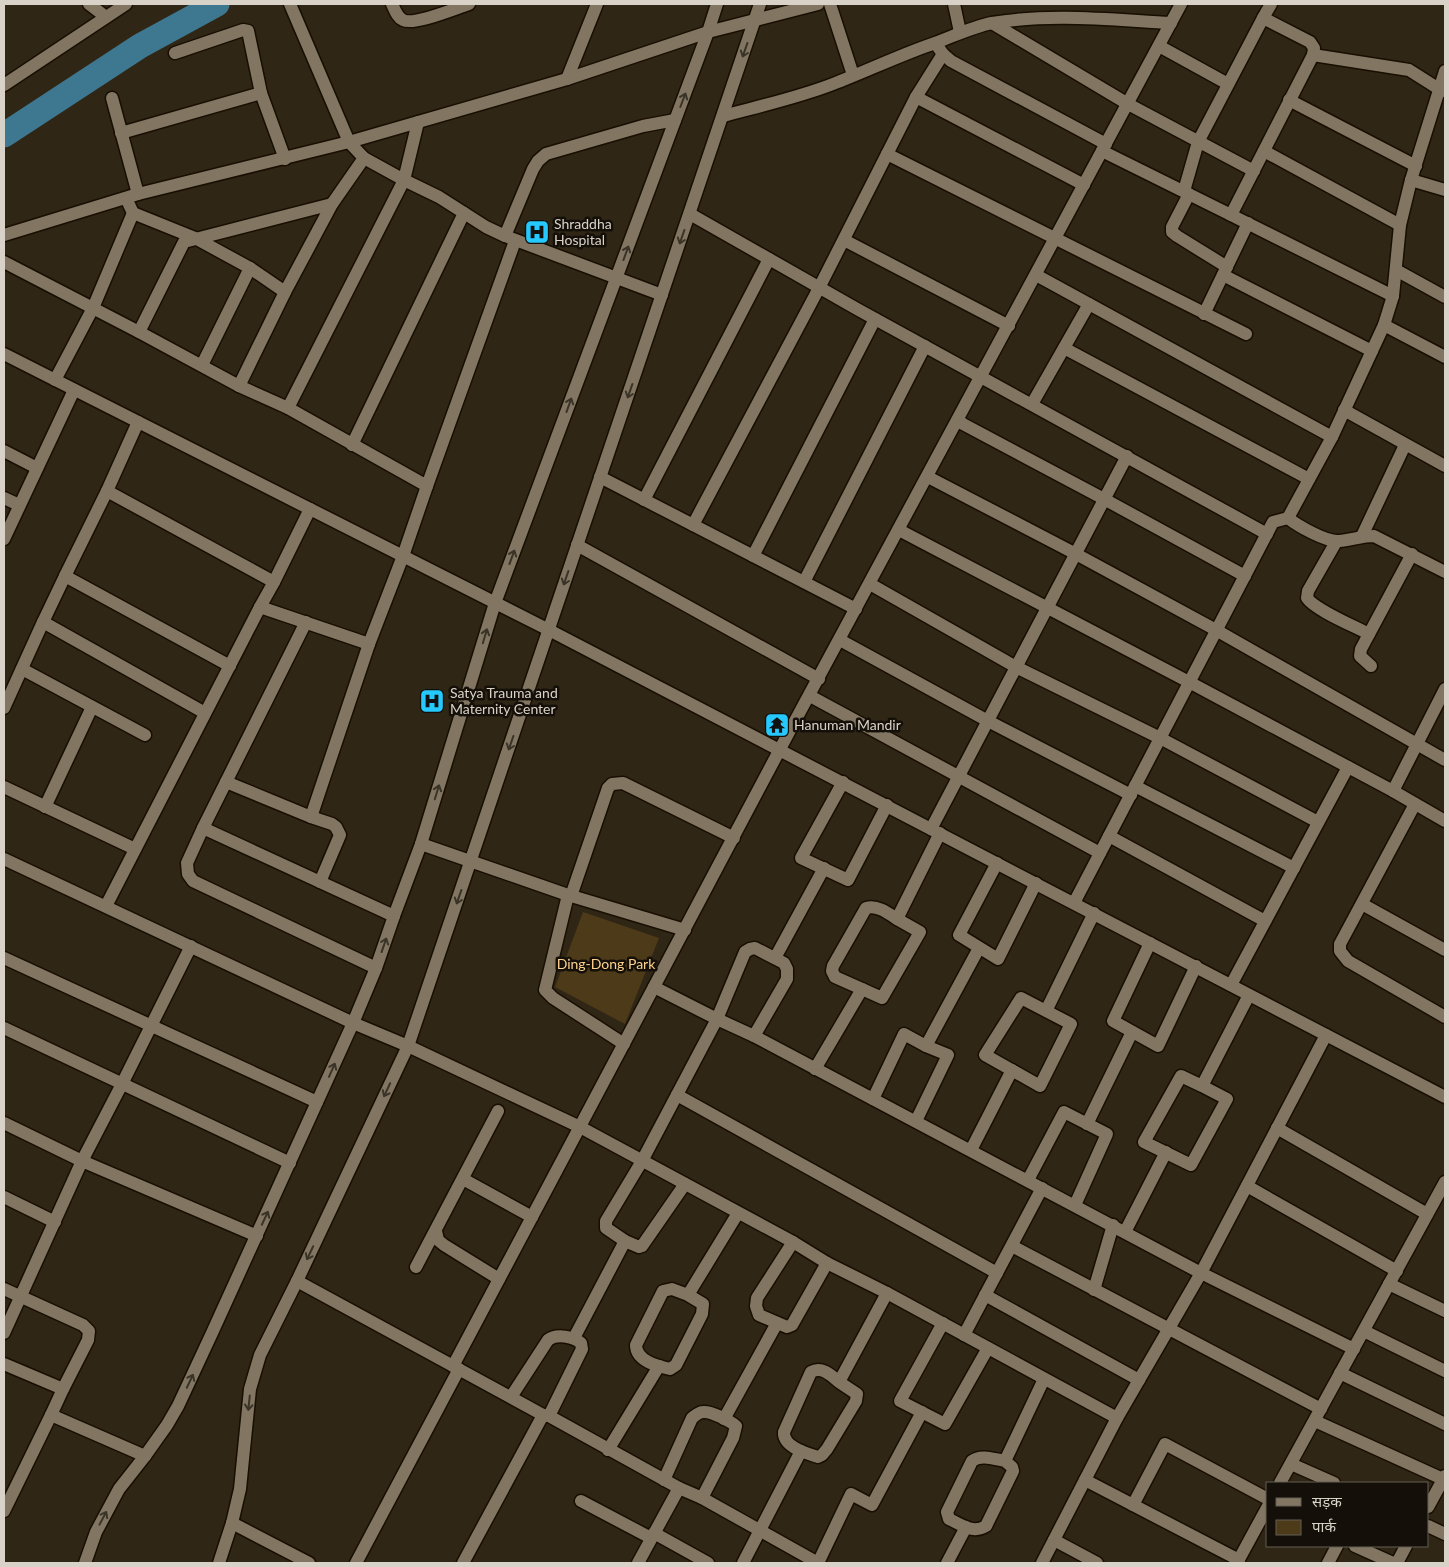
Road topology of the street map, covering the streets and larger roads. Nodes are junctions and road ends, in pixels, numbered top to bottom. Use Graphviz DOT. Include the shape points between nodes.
graph roads {
  1 [pos="89,4"];
  2 [pos="126,4"];
  3 [pos="290,4"];
  4 [pos="392,4"];
  5 [pos="469,4"];
  6 [pos="597,4"];
  7 [pos="717,4"];
  8 [pos="760,4"];
  9 [pos="818,4"];
  10 [pos="830,4"];
  11 [pos="954,4"];
  12 [pos="1181,4"];
  13 [pos="1271,4"];
  14 [pos="106,17"];
  15 [pos="1264,18"];
  16 [pos="756,19"];
  17 [pos="992,23"];
  18 [pos="1171,23"];
  19 [pos="708,32"];
  20 [pos="960,32"];
  21 [pos="936,42"];
  22 [pos="1159,46"];
  23 [pos="175,53"];
  24 [pos="943,54"];
  25 [pos="1313,55"];
  26 [pos="1445,71"];
  27 [pos="853,75"];
  28 [pos="567,79"];
  29 [pos="1228,84"];
  30 [pos="4,85"];
  31 [pos="1442,90"];
  32 [pos="261,92"];
  33 [pos="112,98"];
  34 [pos="916,98"];
  35 [pos="1289,100"];
  36 [pos="1128,104"];
  37 [pos="723,116"];
  38 [pos="675,120"];
  39 [pos="418,122"];
  40 [pos="122,133"];
  41 [pos="349,142"];
  42 [pos="1198,142"];
  43 [pos="1104,148"];
  44 [pos="1264,151"];
  45 [pos="887,154"];
  46 [pos="284,158"];
  47 [pos="364,158"];
  48 [pos="1416,166"];
  49 [pos="1254,171"];
  50 [pos="404,180"];
  51 [pos="1411,180"];
  52 [pos="1084,185"];
  53 [pos="1445,190"];
  54 [pos="1186,193"];
  55 [pos="132,196"];
  56 [pos="332,204"];
  57 [pos="133,213"];
  58 [pos="464,213"];
  59 [pos="690,214"];
  60 [pos="1231,215"];
  61 [pos="1248,223"];
  62 [pos="1400,225"];
  63 [pos="4,235"];
  64 [pos="195,238"];
  65 [pos="510,239"];
  66 [pos="844,240"];
  67 [pos="1055,240"];
  68 [pos="769,259"];
  69 [pos="4,262"];
  70 [pos="250,268"];
  71 [pos="1396,270"];
  72 [pos="1225,271"];
  73 [pos="1036,275"];
  74 [pos="616,279"];
  75 [pos="819,288"];
  76 [pos="285,292"];
  77 [pos="662,295"];
  78 [pos="1393,296"];
  79 [pos="1445,297"];
  80 [pos="1089,304"];
  81 [pos="93,308"];
  82 [pos="1204,314"];
  83 [pos="875,319"];
  84 [pos="1384,325"];
  85 [pos="1008,326"];
  86 [pos="139,332"];
  87 [pos="1246,334"];
  88 [pos="925,346"];
  89 [pos="1064,348"];
  90 [pos="1372,351"];
  91 [pos="4,354"];
  92 [pos="1445,357"];
  93 [pos="202,365"];
  94 [pos="981,376"];
  95 [pos="55,380"];
  96 [pos="239,386"];
  97 [pos="74,390"];
  98 [pos="1032,404"];
  99 [pos="288,408"];
  100 [pos="1344,410"];
  101 [pos="958,420"];
  102 [pos="138,422"];
  103 [pos="1332,437"];
  104 [pos="352,445"];
  105 [pos="1405,445"];
  106 [pos="4,452"];
  107 [pos="1127,456"];
  108 [pos="1445,466"];
  109 [pos="37,468"];
  110 [pos="928,476"];
  111 [pos="600,478"];
  112 [pos="1309,479"];
  113 [pos="427,486"];
  114 [pos="107,491"];
  115 [pos="4,498"];
  116 [pos="1104,499"];
  117 [pos="644,500"];
  118 [pos="20,506"];
  119 [pos="310,509"];
  120 [pos="1288,518"];
  121 [pos="693,525"];
  122 [pos="899,530"];
  123 [pos="1267,534"];
  124 [pos="1362,536"];
  125 [pos="4,539"];
  126 [pos="1336,542"];
  127 [pos="577,545"];
  128 [pos="1076,554"];
  129 [pos="1412,554"];
  130 [pos="403,556"];
  131 [pos="753,556"];
  132 [pos="1445,572"];
  133 [pos="65,576"];
  134 [pos="1245,576"];
  135 [pos="274,582"];
  136 [pos="804,582"];
  137 [pos="870,584"];
  138 [pos="495,603"];
  139 [pos="260,606"];
  140 [pos="1047,608"];
  141 [pos="856,609"];
  142 [pos="43,622"];
  143 [pos="306,622"];
  144 [pos="549,630"];
  145 [pos="1216,630"];
  146 [pos="1369,634"];
  147 [pos="840,640"];
  148 [pos="368,644"];
  149 [pos="230,666"];
  150 [pos="1371,666"];
  151 [pos="1016,667"];
  152 [pos="22,669"];
  153 [pos="819,679"];
  154 [pos="1190,682"];
  155 [pos="1444,693"];
  156 [pos="810,696"];
  157 [pos="92,707"];
  158 [pos="4,708"];
  159 [pos="206,712"];
  160 [pos="988,721"];
  161 [pos="145,735"];
  162 [pos="1160,738"];
  163 [pos="1418,745"];
  164 [pos="781,750"];
  165 [pos="1445,760"];
  166 [pos="1348,767"];
  167 [pos="959,777"];
  168 [pos="226,782"];
  169 [pos="842,782"];
  170 [pos="4,787"];
  171 [pos="1133,790"];
  172 [pos="1393,791"];
  173 [pos="1415,804"];
  174 [pos="887,805"];
  175 [pos="45,806"];
  176 [pos="311,817"];
  177 [pos="1445,821"];
  178 [pos="1318,822"];
  179 [pos="203,828"];
  180 [pos="936,831"];
  181 [pos="1109,836"];
  182 [pos="734,838"];
  183 [pos="421,844"];
  184 [pos="135,849"];
  185 [pos="1100,853"];
  186 [pos="4,859"];
  187 [pos="470,861"];
  188 [pos="997,863"];
  189 [pos="824,868"];
  190 [pos="1294,868"];
  191 [pos="320,882"];
  192 [pos="1036,883"];
  193 [pos="570,896"];
  194 [pos="1074,903"];
  195 [pos="1362,904"];
  196 [pos="106,906"];
  197 [pos="1094,913"];
  198 [pos="394,916"];
  199 [pos="897,919"];
  200 [pos="1265,921"];
  201 [pos="685,930"];
  202 [pos="1150,943"];
  203 [pos="191,946"];
  204 [pos="979,948"];
  205 [pos="1445,950"];
  206 [pos="4,958"];
  207 [pos="775,958"];
  208 [pos="1196,966"];
  209 [pos="376,968"];
  210 [pos="1231,985"];
  211 [pos="654,988"];
  212 [pos="862,989"];
  213 [pos="1249,994"];
  214 [pos="1046,1011"];
  215 [pos="1445,1017"];
  216 [pos="717,1020"];
  217 [pos="353,1023"];
  218 [pos="151,1026"];
  219 [pos="4,1028"];
  220 [pos="1132,1032"];
  221 [pos="1326,1035"];
  222 [pos="754,1036"];
  223 [pos="624,1044"];
  224 [pos="408,1046"];
  225 [pos="926,1046"];
  226 [pos="815,1069"];
  227 [pos="1012,1070"];
  228 [pos="122,1084"];
  229 [pos="1202,1086"];
  230 [pos="677,1095"];
  231 [pos="1445,1097"];
  232 [pos="873,1099"];
  233 [pos="317,1102"];
  234 [pos="498,1111"];
  235 [pos="916,1121"];
  236 [pos="4,1123"];
  237 [pos="1087,1124"];
  238 [pos="580,1127"];
  239 [pos="1277,1128"];
  240 [pos="971,1150"];
  241 [pos="1166,1152"];
  242 [pos="82,1161"];
  243 [pos="642,1161"];
  244 [pos="290,1163"];
  245 [pos="463,1179"];
  246 [pos="1028,1180"];
  247 [pos="1445,1182"];
  248 [pos="685,1184"];
  249 [pos="1247,1186"];
  250 [pos="1042,1188"];
  251 [pos="4,1197"];
  252 [pos="1074,1205"];
  253 [pos="738,1213"];
  254 [pos="1427,1214"];
  255 [pos="532,1217"];
  256 [pos="55,1222"];
  257 [pos="1113,1225"];
  258 [pos="436,1231"];
  259 [pos="1124,1232"];
  260 [pos="257,1236"];
  261 [pos="625,1241"];
  262 [pos="793,1242"];
  263 [pos="1012,1246"];
  264 [pos="827,1263"];
  265 [pos="416,1267"];
  266 [pos="1397,1271"];
  267 [pos="997,1273"];
  268 [pos="1201,1273"];
  269 [pos="499,1279"];
  270 [pos="297,1281"];
  271 [pos="1389,1284"];
  272 [pos="4,1290"];
  273 [pos="1094,1290"];
  274 [pos="887,1293"];
  275 [pos="688,1295"];
  276 [pos="986,1295"];
  277 [pos="20,1297"];
  278 [pos="1445,1311"];
  279 [pos="777,1323"];
  280 [pos="943,1323"];
  281 [pos="1169,1329"];
  282 [pos="1364,1331"];
  283 [pos="4,1333"];
  284 [pos="964,1335"];
  285 [pos="574,1338"];
  286 [pos="988,1348"];
  287 [pos="1354,1349"];
  288 [pos="4,1364"];
  289 [pos="659,1366"];
  290 [pos="456,1367"];
  291 [pos="1445,1371"];
  292 [pos="1340,1373"];
  293 [pos="1044,1378"];
  294 [pos="1139,1380"];
  295 [pos="839,1382"];
  296 [pos="62,1389"];
  297 [pos="512,1397"];
  298 [pos="922,1412"];
  299 [pos="51,1414"];
  300 [pos="546,1415"];
  301 [pos="1318,1415"];
  302 [pos="1117,1418"];
  303 [pos="724,1419"];
  304 [pos="1445,1424"];
  305 [pos="608,1450"];
  306 [pos="801,1451"];
  307 [pos="145,1456"];
  308 [pos="1005,1461"];
  309 [pos="1291,1464"];
  310 [pos="1445,1478"];
  311 [pos="664,1480"];
  312 [pos="1085,1480"];
  313 [pos="1281,1482"];
  314 [pos="1332,1482"];
  315 [pos="679,1488"];
  316 [pos="702,1498"];
  317 [pos="1266,1498"];
  318 [pos="582,1500"];
  319 [pos="1133,1505"];
  320 [pos="1429,1505"];
  321 [pos="1266,1510"];
  322 [pos="4,1511"];
  323 [pos="232,1523"];
  324 [pos="1429,1526"];
  325 [pos="966,1527"];
  326 [pos="760,1532"];
  327 [pos="1445,1534"];
  328 [pos="653,1536"];
  329 [pos="1054,1540"];
  330 [pos="1336,1547"];
  331 [pos="1357,1547"];
  332 [pos="1405,1547"];
  333 [pos="1238,1561"];
  334 [pos="85,1563"];
  335 [pos="218,1563"];
  336 [pos="309,1563"];
  337 [pos="356,1563"];
  338 [pos="463,1563"];
  339 [pos="638,1563"];
  340 [pos="708,1563"];
  341 [pos="743,1563"];
  342 [pos="818,1563"];
  343 [pos="947,1563"];
  344 [pos="1042,1563"];
  345 [pos="1097,1563"];
  346 [pos="1328,1563"];
  347 [pos="1395,1563"];
  1 -- 14 [label="street"];
  2 -- 14 [label="street"];
  3 -- 41 [label="street"];
  4 -- 5 [label="street" via="398,16 415,22"];
  6 -- 28 [label="street"];
  7 -- 19 [label="street"];
  8 -- 16 [label="street"];
  9 -- 16 [label="street"];
  10 -- 27 [label="street"];
  11 -- 20 [label="street"];
  12 -- 18 [label="street"];
  13 -- 15 [label="street"];
  14 -- 30 [label="street"];
  15 -- 25 [label="street" via="1310,42 1314,48"];
  15 -- 29 [label="street"];
  16 -- 19 [label="street"];
  16 -- 37 [label="street, one-way"];
  17 -- 18 [label="street" via="1077,18"];
  17 -- 20 [label="street"];
  17 -- 36 [label="street"];
  18 -- 22 [label="street"];
  19 -- 28 [label="street"];
  38 -- 19 [label="street, one-way"];
  20 -- 21 [label="street"];
  21 -- 24 [label="street"];
  21 -- 27 [label="street"];
  22 -- 29 [label="street"];
  22 -- 36 [label="street"];
  23 -- 32 [label="street" via="246,30 250,33"];
  24 -- 34 [label="street"];
  24 -- 43 [label="street" via="951,62"];
  25 -- 31 [label="street" via="1409,70"];
  25 -- 35 [label="street"];
  26 -- 31 [label="street"];
  27 -- 37 [label="street" via="794,98"];
  28 -- 39 [label="street"];
  29 -- 42 [label="street"];
  31 -- 48 [label="street"];
  32 -- 40 [label="street"];
  32 -- 46 [label="street"];
  33 -- 40 [label="street"];
  34 -- 45 [label="street"];
  34 -- 52 [label="street"];
  35 -- 44 [label="street"];
  35 -- 48 [label="street"];
  36 -- 42 [label="street"];
  36 -- 43 [label="street"];
  37 -- 59 [label="street"];
  38 -- 65 [label="street" via="546,154 533,169"];
  74 -- 38 [label="street, one-way"];
  39 -- 41 [label="street"];
  39 -- 50 [label="street"];
  40 -- 55 [label="street"];
  41 -- 46 [label="street"];
  41 -- 47 [label="street"];
  42 -- 49 [label="street"];
  42 -- 54 [label="street"];
  43 -- 52 [label="street"];
  43 -- 54 [label="street"];
  44 -- 49 [label="street"];
  44 -- 62 [label="street"];
  45 -- 66 [label="street"];
  45 -- 67 [label="street"];
  46 -- 55 [label="street"];
  47 -- 50 [label="street"];
  47 -- 56 [label="street"];
  48 -- 51 [label="street"];
  49 -- 60 [label="street"];
  50 -- 58 [label="street"];
  50 -- 99 [label="street"];
  51 -- 53 [label="street"];
  51 -- 62 [label="street"];
  52 -- 67 [label="street"];
  54 -- 60 [label="street"];
  54 -- 72 [label="street" via="1172,232"];
  55 -- 57 [label="street"];
  55 -- 63 [label="street"];
  56 -- 64 [label="street"];
  56 -- 76 [label="street"];
  57 -- 64 [label="street"];
  57 -- 81 [label="street"];
  58 -- 65 [label="street"];
  58 -- 104 [label="street"];
  59 -- 68 [label="street"];
  59 -- 77 [label="street, one-way"];
  60 -- 61 [label="street"];
  61 -- 72 [label="street"];
  61 -- 78 [label="street"];
  62 -- 71 [label="street"];
  64 -- 70 [label="street"];
  64 -- 86 [label="street" via="184,242"];
  65 -- 74 [label="street"];
  65 -- 113 [label="street"];
  66 -- 75 [label="street"];
  66 -- 85 [label="street"];
  67 -- 73 [label="street"];
  67 -- 82 [label="street"];
  68 -- 75 [label="street"];
  68 -- 117 [label="street"];
  69 -- 81 [label="street"];
  70 -- 76 [label="street"];
  70 -- 93 [label="street"];
  71 -- 78 [label="street"];
  71 -- 79 [label="street"];
  72 -- 82 [label="street"];
  72 -- 90 [label="street"];
  73 -- 80 [label="street"];
  73 -- 85 [label="street"];
  74 -- 77 [label="street"];
  138 -- 74 [label="street, one-way"];
  75 -- 83 [label="street"];
  75 -- 121 [label="street"];
  76 -- 96 [label="street"];
  77 -- 111 [label="street, one-way"];
  78 -- 84 [label="street"];
  80 -- 89 [label="street"];
  80 -- 103 [label="street"];
  81 -- 86 [label="street"];
  81 -- 95 [label="street"];
  82 -- 87 [label="street"];
  83 -- 88 [label="street"];
  83 -- 131 [label="street"];
  84 -- 90 [label="street"];
  84 -- 92 [label="street"];
  85 -- 94 [label="street"];
  86 -- 93 [label="street"];
  88 -- 94 [label="street"];
  88 -- 136 [label="street"];
  89 -- 98 [label="street"];
  89 -- 112 [label="street"];
  90 -- 100 [label="street"];
  91 -- 95 [label="street"];
  93 -- 96 [label="street"];
  94 -- 98 [label="street"];
  94 -- 101 [label="street"];
  95 -- 97 [label="street"];
  96 -- 99 [label="street"];
  97 -- 102 [label="street"];
  97 -- 109 [label="street"];
  98 -- 107 [label="street"];
  99 -- 104 [label="street"];
  100 -- 103 [label="street"];
  100 -- 105 [label="street"];
  101 -- 110 [label="street"];
  101 -- 116 [label="street"];
  102 -- 114 [label="street"];
  102 -- 119 [label="street"];
  103 -- 112 [label="street"];
  104 -- 113 [label="street"];
  105 -- 108 [label="street"];
  105 -- 124 [label="street"];
  106 -- 109 [label="street"];
  107 -- 116 [label="street"];
  107 -- 123 [label="street"];
  109 -- 118 [label="street"];
  110 -- 122 [label="street"];
  110 -- 128 [label="street"];
  111 -- 117 [label="street"];
  111 -- 127 [label="street"];
  112 -- 120 [label="street"];
  113 -- 130 [label="street"];
  114 -- 133 [label="street"];
  114 -- 135 [label="street"];
  115 -- 118 [label="street"];
  116 -- 128 [label="street"];
  116 -- 134 [label="street"];
  117 -- 121 [label="street"];
  118 -- 125 [label="street"];
  119 -- 130 [label="street"];
  119 -- 135 [label="street"];
  120 -- 123 [label="street" via="1273,522"];
  120 -- 126 [label="street" via="1299,527"];
  121 -- 131 [label="street"];
  122 -- 137 [label="street"];
  122 -- 140 [label="street"];
  123 -- 134 [label="street"];
  124 -- 126 [label="street"];
  124 -- 129 [label="street" via="1374,536"];
  126 -- 146 [label="street" via="1306,598"];
  127 -- 144 [label="street, one-way"];
  127 -- 153 [label="street"];
  128 -- 140 [label="street"];
  128 -- 145 [label="street"];
  129 -- 132 [label="street"];
  129 -- 146 [label="street"];
  130 -- 138 [label="street"];
  130 -- 148 [label="street"];
  131 -- 136 [label="street"];
  133 -- 142 [label="street"];
  133 -- 149 [label="street"];
  134 -- 145 [label="street"];
  135 -- 139 [label="street"];
  136 -- 141 [label="street"];
  137 -- 141 [label="street"];
  137 -- 151 [label="street"];
  138 -- 144 [label="street"];
  183 -- 138 [label="street, one-way"];
  139 -- 143 [label="street"];
  139 -- 149 [label="street"];
  140 -- 151 [label="street"];
  140 -- 154 [label="street"];
  141 -- 147 [label="street"];
  142 -- 152 [label="street"];
  142 -- 159 [label="street"];
  143 -- 148 [label="street"];
  143 -- 168 [label="street"];
  144 -- 164 [label="street"];
  144 -- 187 [label="street, one-way"];
  145 -- 154 [label="street"];
  145 -- 163 [label="street"];
  146 -- 150 [label="street" via="1360,656"];
  147 -- 153 [label="street"];
  147 -- 160 [label="street"];
  148 -- 176 [label="street"];
  149 -- 159 [label="street"];
  151 -- 160 [label="street"];
  151 -- 162 [label="street"];
  152 -- 157 [label="street"];
  152 -- 158 [label="street"];
  153 -- 156 [label="street"];
  154 -- 162 [label="street"];
  154 -- 166 [label="street"];
  155 -- 163 [label="street"];
  156 -- 164 [label="street"];
  156 -- 167 [label="street"];
  157 -- 161 [label="street"];
  157 -- 175 [label="street"];
  159 -- 184 [label="street"];
  160 -- 167 [label="street"];
  160 -- 171 [label="street"];
  162 -- 171 [label="street"];
  162 -- 178 [label="street"];
  163 -- 165 [label="street"];
  163 -- 172 [label="street"];
  164 -- 169 [label="street"];
  164 -- 182 [label="street"];
  166 -- 172 [label="street"];
  166 -- 178 [label="street"];
  167 -- 180 [label="street"];
  167 -- 185 [label="street"];
  168 -- 176 [label="street"];
  168 -- 179 [label="street"];
  169 -- 174 [label="street"];
  169 -- 189 [label="street" via="801,858"];
  170 -- 175 [label="street"];
  171 -- 181 [label="street"];
  171 -- 190 [label="street"];
  172 -- 173 [label="street"];
  173 -- 177 [label="street"];
  173 -- 195 [label="street"];
  174 -- 180 [label="street"];
  174 -- 189 [label="street" via="848,880"];
  175 -- 184 [label="street"];
  176 -- 191 [label="street" via="332,824 340,835"];
  178 -- 190 [label="street"];
  179 -- 191 [label="street"];
  179 -- 209 [label="street" via="187,863 188,874 193,880"];
  180 -- 188 [label="street"];
  180 -- 199 [label="street"];
  181 -- 185 [label="street"];
  181 -- 200 [label="street"];
  182 -- 193 [label="street" via="614,780 608,788"];
  182 -- 201 [label="street"];
  183 -- 187 [label="street"];
  183 -- 198 [label="street"];
  184 -- 196 [label="street"];
  185 -- 194 [label="street"];
  186 -- 196 [label="street"];
  187 -- 193 [label="street"];
  187 -- 224 [label="street, one-way"];
  188 -- 192 [label="street"];
  188 -- 204 [label="street" via="959,935"];
  189 -- 207 [label="street"];
  190 -- 200 [label="street"];
  191 -- 198 [label="street"];
  192 -- 194 [label="street"];
  192 -- 204 [label="street" via="998,959"];
  193 -- 201 [label="street"];
  193 -- 223 [label="street" via="545,990"];
  194 -- 197 [label="street"];
  195 -- 205 [label="street"];
  195 -- 215 [label="street" via="1340,944 1343,957"];
  196 -- 203 [label="street"];
  197 -- 202 [label="street"];
  197 -- 214 [label="street"];
  209 -- 198 [label="street, one-way"];
  199 -- 212 [label="street" via="920,932 882,998"];
  199 -- 212 [label="street" via="873,906 866,908 833,966 835,977"];
  200 -- 210 [label="street"];
  201 -- 211 [label="street"];
  202 -- 208 [label="street"];
  202 -- 220 [label="street" via="1113,1021"];
  203 -- 217 [label="street"];
  203 -- 218 [label="street"];
  204 -- 225 [label="street"];
  206 -- 218 [label="street"];
  207 -- 216 [label="street" via="755,948 745,952"];
  207 -- 222 [label="street" via="784,963 786,979"];
  208 -- 210 [label="street"];
  208 -- 220 [label="street" via="1158,1046"];
  209 -- 217 [label="street"];
  210 -- 213 [label="street"];
  211 -- 216 [label="street"];
  211 -- 223 [label="street"];
  212 -- 226 [label="street"];
  213 -- 221 [label="street"];
  213 -- 229 [label="street"];
  214 -- 227 [label="street" via="1021,998 985,1055"];
  214 -- 227 [label="street" via="1071,1024 1040,1086"];
  216 -- 222 [label="street"];
  216 -- 230 [label="street"];
  217 -- 224 [label="street"];
  233 -- 217 [label="street, one-way"];
  218 -- 228 [label="street"];
  218 -- 233 [label="street"];
  219 -- 228 [label="street"];
  220 -- 237 [label="street"];
  221 -- 231 [label="street"];
  221 -- 239 [label="street"];
  222 -- 226 [label="street"];
  223 -- 238 [label="street"];
  224 -- 238 [label="street"];
  224 -- 270 [label="street, one-way"];
  225 -- 232 [label="street" via="904,1034"];
  225 -- 235 [label="street" via="948,1055"];
  226 -- 232 [label="street"];
  227 -- 240 [label="street"];
  228 -- 242 [label="street"];
  228 -- 244 [label="street"];
  229 -- 241 [label="street" via="1181,1076 1144,1142"];
  229 -- 241 [label="street" via="1227,1099 1191,1165"];
  230 -- 243 [label="street"];
  230 -- 267 [label="street"];
  232 -- 235 [label="street"];
  233 -- 244 [label="street"];
  234 -- 245 [label="street"];
  235 -- 240 [label="street"];
  236 -- 242 [label="street"];
  237 -- 246 [label="street" via="1064,1112"];
  237 -- 252 [label="street" via="1107,1134"];
  238 -- 243 [label="street"];
  238 -- 255 [label="street"];
  239 -- 249 [label="street"];
  239 -- 254 [label="street"];
  240 -- 246 [label="street"];
  241 -- 259 [label="street"];
  242 -- 256 [label="street"];
  242 -- 260 [label="street"];
  243 -- 248 [label="street"];
  243 -- 261 [label="street" via="606,1221 606,1228"];
  260 -- 244 [label="street, one-way"];
  245 -- 255 [label="street"];
  245 -- 258 [label="street"];
  246 -- 250 [label="street"];
  247 -- 254 [label="street"];
  248 -- 253 [label="street"];
  248 -- 261 [label="street" via="642,1246"];
  249 -- 266 [label="street"];
  249 -- 268 [label="street"];
  250 -- 252 [label="street"];
  250 -- 263 [label="street"];
  251 -- 256 [label="street"];
  252 -- 257 [label="street"];
  253 -- 262 [label="street"];
  253 -- 275 [label="street"];
  254 -- 266 [label="street"];
  255 -- 269 [label="street"];
  256 -- 277 [label="street"];
  257 -- 259 [label="street"];
  257 -- 273 [label="street"];
  258 -- 265 [label="street"];
  258 -- 269 [label="street" via="438,1240 444,1245"];
  259 -- 268 [label="street"];
  307 -- 260 [label="street, one-way" via="178,1406"];
  261 -- 285 [label="street"];
  262 -- 264 [label="street"];
  262 -- 279 [label="street" via="756,1302 759,1315"];
  263 -- 267 [label="street"];
  263 -- 273 [label="street"];
  264 -- 274 [label="street"];
  264 -- 279 [label="street" via="792,1325 787,1327"];
  266 -- 271 [label="street"];
  267 -- 276 [label="street"];
  268 -- 281 [label="street"];
  268 -- 287 [label="street"];
  269 -- 290 [label="street"];
  270 -- 290 [label="street"];
  270 -- 323 [label="street, one-way" via="260,1355 250,1389 240,1489"];
  271 -- 278 [label="street"];
  271 -- 282 [label="street"];
  272 -- 277 [label="street"];
  273 -- 281 [label="street"];
  274 -- 280 [label="street"];
  274 -- 295 [label="street"];
  275 -- 289 [label="street" via="703,1304 702,1314 676,1365 670,1369"];
  275 -- 289 [label="street" via="672,1289 663,1291 636,1345 639,1356"];
  276 -- 284 [label="street"];
  276 -- 294 [label="street"];
  277 -- 283 [label="street"];
  277 -- 296 [label="street" via="83,1325 89,1331 88,1340"];
  279 -- 303 [label="street"];
  280 -- 284 [label="street"];
  280 -- 298 [label="street" via="900,1401"];
  281 -- 294 [label="street"];
  281 -- 301 [label="street"];
  282 -- 287 [label="street"];
  282 -- 291 [label="street"];
  284 -- 286 [label="street"];
  285 -- 297 [label="street" via="551,1337"];
  285 -- 300 [label="street" via="582,1343 582,1349"];
  286 -- 293 [label="street"];
  286 -- 298 [label="street" via="945,1424"];
  287 -- 292 [label="street"];
  288 -- 296 [label="street"];
  289 -- 305 [label="street"];
  290 -- 297 [label="street"];
  290 -- 337 [label="street"];
  292 -- 301 [label="street"];
  292 -- 304 [label="street"];
  293 -- 302 [label="street"];
  293 -- 308 [label="street"];
  294 -- 302 [label="street"];
  295 -- 306 [label="street" via="857,1394 856,1401 822,1455 818,1457"];
  295 -- 306 [label="street" via="826,1371 811,1372 784,1432 786,1441"];
  296 -- 299 [label="street"];
  297 -- 300 [label="street"];
  298 -- 342 [label="street" via="872,1505 851,1494"];
  299 -- 307 [label="street"];
  299 -- 322 [label="street"];
  300 -- 305 [label="street"];
  300 -- 338 [label="street"];
  301 -- 309 [label="street"];
  301 -- 310 [label="street"];
  302 -- 312 [label="street"];
  303 -- 311 [label="street" via="706,1412 692,1418"];
  303 -- 316 [label="street" via="736,1426 735,1431"];
  305 -- 311 [label="street"];
  306 -- 326 [label="street"];
  334 -- 307 [label="street, one-way" via="96,1532 119,1489"];
  308 -- 325 [label="street" via="1013,1471 986,1526 980,1530"];
  308 -- 325 [label="street" via="982,1457 972,1461 947,1515"];
  309 -- 313 [label="street"];
  309 -- 314 [label="street"];
  310 -- 320 [label="street"];
  311 -- 315 [label="street"];
  312 -- 319 [label="street"];
  312 -- 329 [label="street"];
  315 -- 316 [label="street"];
  315 -- 328 [label="street"];
  316 -- 326 [label="street"];
  317 -- 319 [label="street" via="1165,1444"];
  318 -- 328 [label="street"];
  319 -- 333 [label="street"];
  321 -- 333 [label="street"];
  323 -- 335 [label="street"];
  323 -- 336 [label="street"];
  324 -- 327 [label="street"];
  325 -- 343 [label="street"];
  326 -- 341 [label="street"];
  326 -- 342 [label="street"];
  328 -- 339 [label="street"];
  328 -- 340 [label="street"];
  329 -- 344 [label="street"];
  329 -- 345 [label="street"];
  330 -- 346 [label="street"];
  331 -- 347 [label="street"];
  332 -- 347 [label="street"];
}
